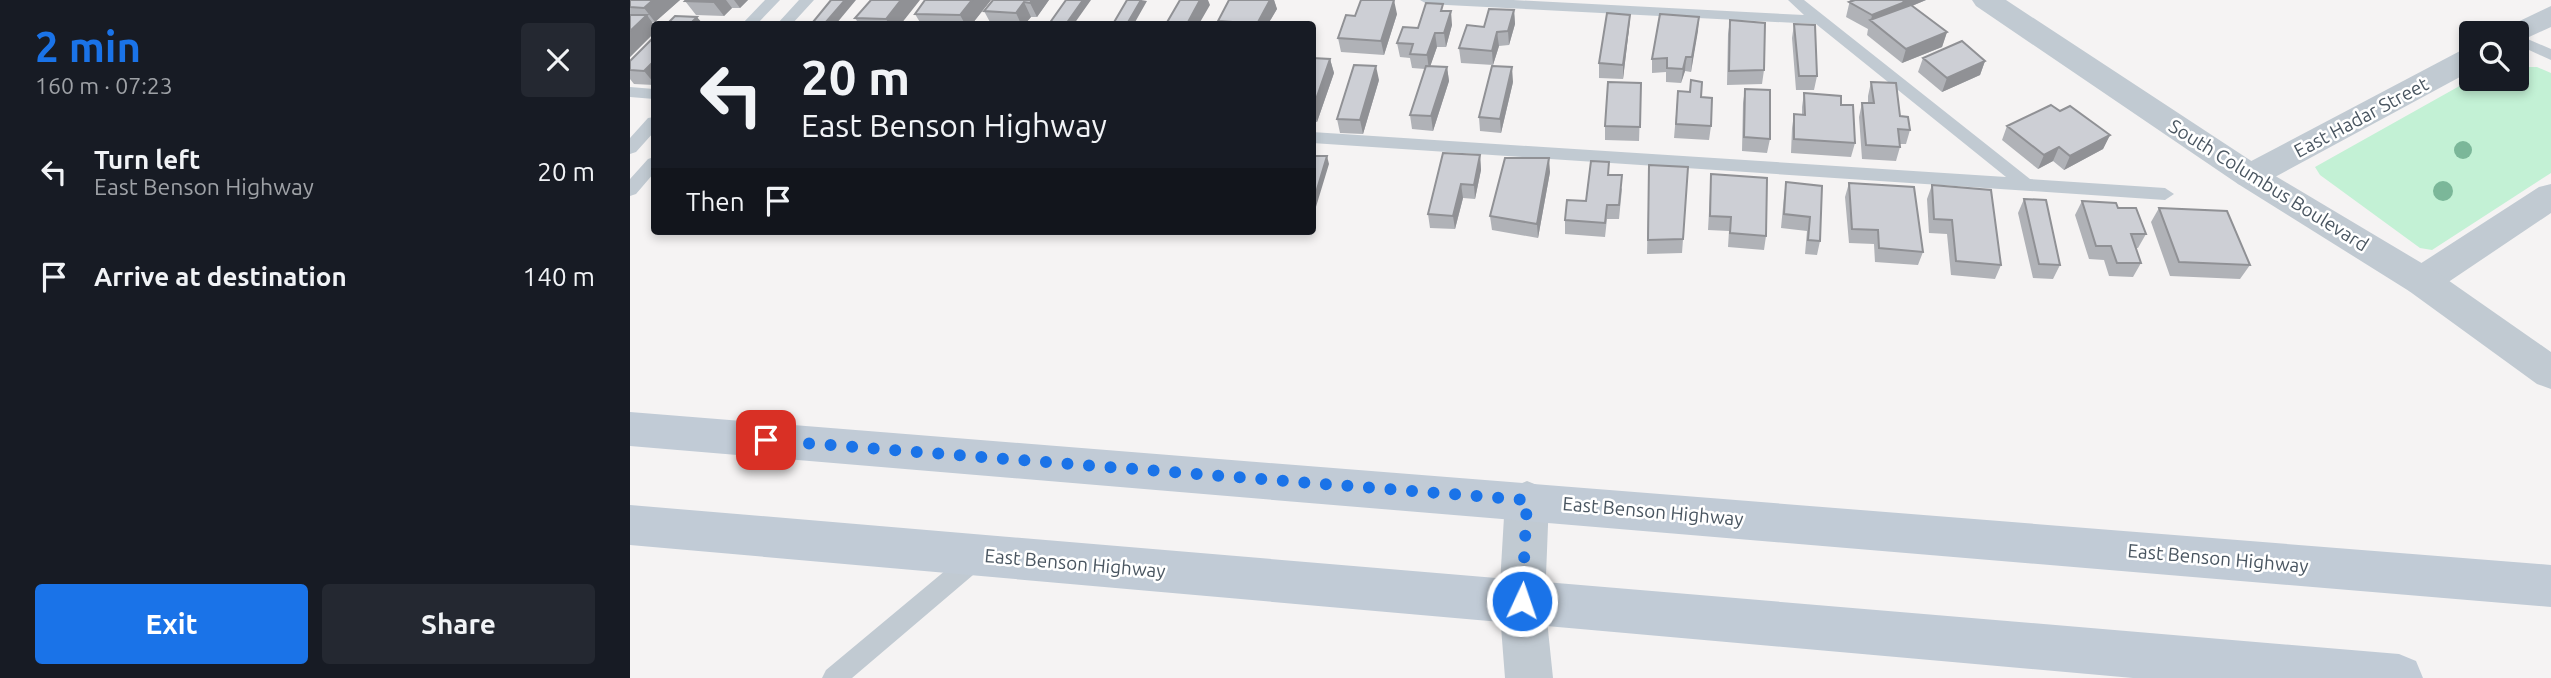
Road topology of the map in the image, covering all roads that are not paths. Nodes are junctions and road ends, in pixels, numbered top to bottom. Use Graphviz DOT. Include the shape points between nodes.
graph roads {
  1 [pos="773,0"];
  2 [pos="807,0"];
  3 [pos="1427,0"];
  4 [pos="1795,0"];
  5 [pos="1986,0"];
  6 [pos="2551,15"];
  7 [pos="1820,20"];
  8 [pos="752,21"];
  9 [pos="787,21"];
  10 [pos="2529,28"];
  11 [pos="2529,43"];
  12 [pos="2551,55"];
  13 [pos="2459,64"];
  14 [pos="630,92"];
  15 [pos="651,94"];
  16 [pos="651,125"];
  17 [pos="1316,137"];
  18 [pos="630,148"];
  19 [pos="651,166"];
  20 [pos="2250,176"];
  21 [pos="2024,183"];
  22 [pos="630,190"];
  23 [pos="2165,194"];
  24 [pos="2551,196"];
  25 [pos="2422,281"];
  26 [pos="2547,366"];
  27 [pos="630,429"];
  28 [pos="1527,500"];
  29 [pos="630,525"];
  30 [pos="980,555"];
  31 [pos="2551,586"];
  32 [pos="1522,601"];
  33 [pos="834,678"];
  34 [pos="1529,678"];
  35 [pos="2399,678"];
  1 -- 8 [label="lane"];
  2 -- 9 [label="lane"];
  3 -- 7 [label="lane"];
  4 -- 7 [label="lane"];
  5 -- 20 [label="street, South Columbus Boulevard"];
  6 -- 10 [label="street"];
  7 -- 21 [label="lane"];
  11 -- 12 [label="lane"];
  13 -- 20 [label="street, East Hadar Street"];
  14 -- 15 [label="lane"];
  16 -- 18 [label="lane"];
  17 -- 21 [label="lane"];
  19 -- 22 [label="lane"];
  20 -- 25 [label="street, South Columbus Boulevard"];
  21 -- 23 [label="lane"];
  24 -- 25 [label="street"];
  25 -- 26 [label="street, South Columbus Boulevard"];
  27 -- 28 [label="main road, East Benson Highway"];
  28 -- 31 [label="main road, East Benson Highway"];
  28 -- 32 [label="street"];
  29 -- 30 [label="main road, East Benson Highway"];
  30 -- 32 [label="main road, East Benson Highway"];
  30 -- 33 [label="lane"];
  32 -- 34 [label="street"];
  32 -- 35 [label="main road, East Benson Highway"];
}
